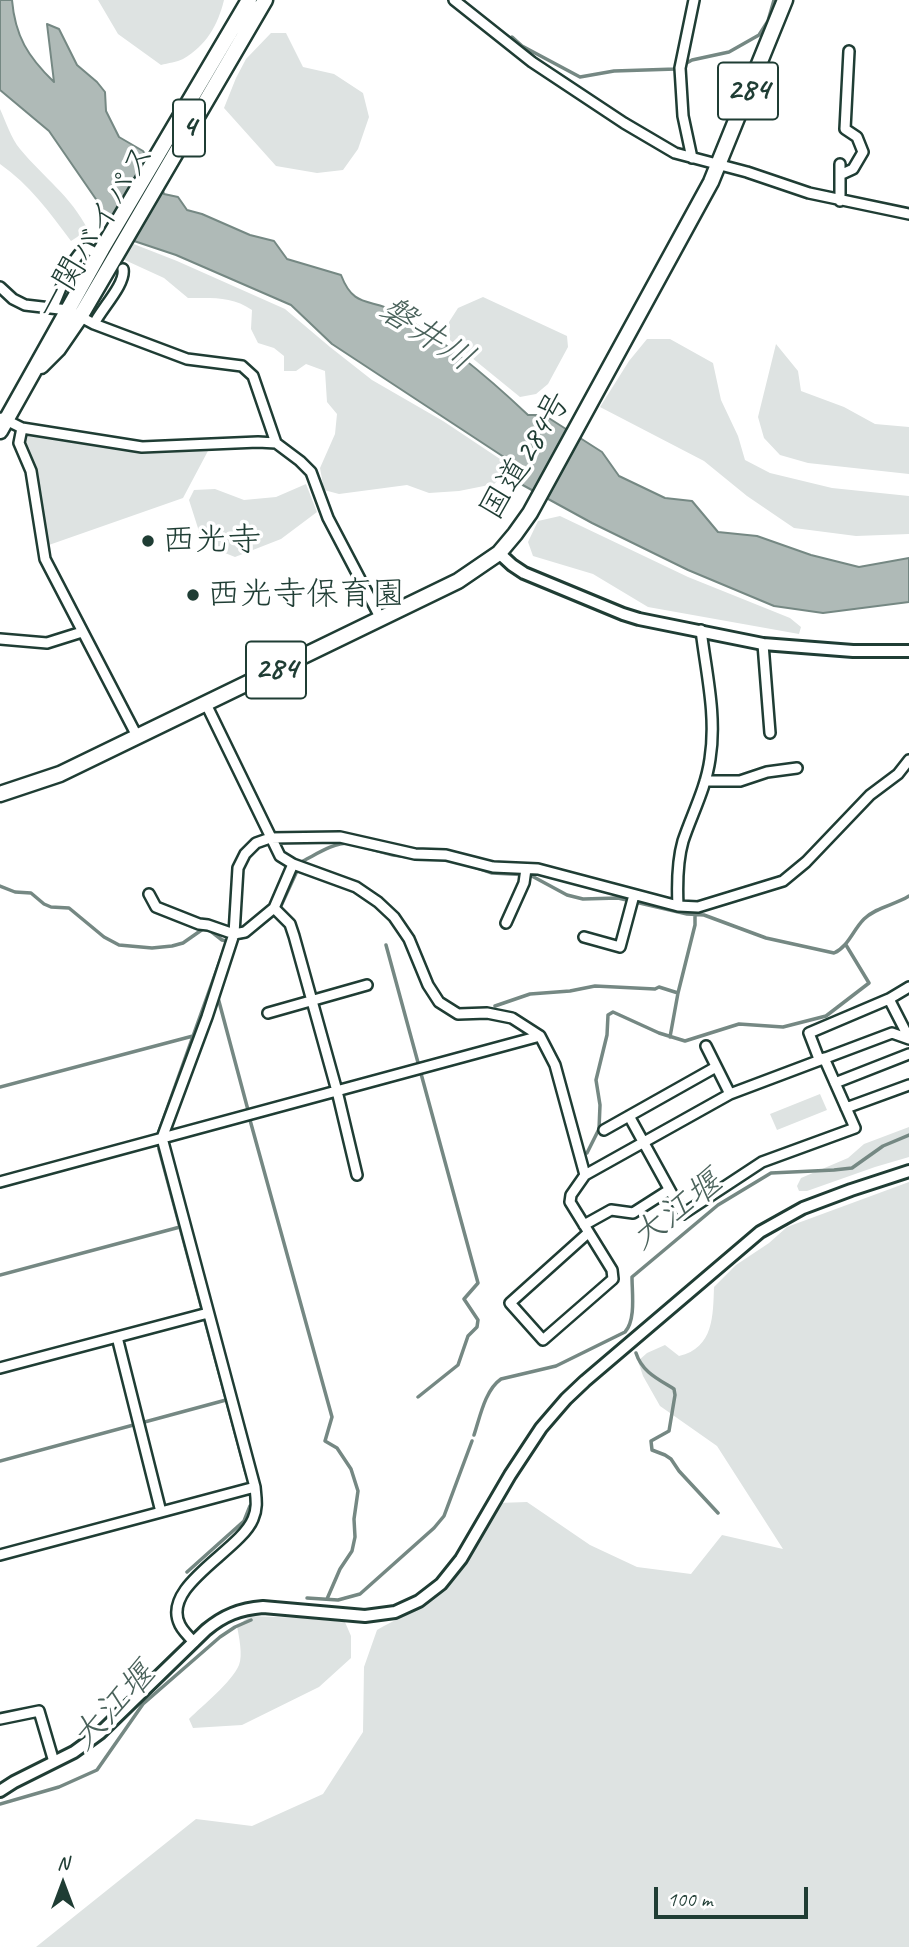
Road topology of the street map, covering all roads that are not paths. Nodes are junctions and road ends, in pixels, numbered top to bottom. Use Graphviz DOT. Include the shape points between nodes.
graph roads {
  1 [pos="249,0"];
  2 [pos="265,0"];
  3 [pos="454,0"];
  4 [pos="694,0"];
  5 [pos="785,0"];
  6 [pos="849,51"];
  7 [pos="692,158"];
  8 [pos="840,164"];
  9 [pos="719,165"];
  10 [pos="840,175"];
  11 [pos="840,201"];
  12 [pos="909,214"];
  13 [pos="108,256"];
  14 [pos="0,287"];
  15 [pos="67,311"];
  16 [pos="94,324"];
  17 [pos="2,423"];
  18 [pos="22,428"];
  19 [pos="276,443"];
  20 [pos="499,553"];
  21 [pos="381,619"];
  22 [pos="701,630"];
  23 [pos="82,632"];
  24 [pos="0,639"];
  25 [pos="762,644"];
  26 [pos="909,651"];
  27 [pos="206,704"];
  28 [pos="770,733"];
  29 [pos="137,736"];
  30 [pos="909,760"];
  31 [pos="797,768"];
  32 [pos="705,781"];
  33 [pos="0,794"];
  34 [pos="270,838"];
  35 [pos="293,864"];
  36 [pos="526,869"];
  37 [pos="149,894"];
  38 [pos="634,895"];
  39 [pos="678,906"];
  40 [pos="274,908"];
  41 [pos="506,923"];
  42 [pos="234,934"];
  43 [pos="584,937"];
  44 [pos="367,985"];
  45 [pos="909,987"];
  46 [pos="889,999"];
  47 [pos="311,1001"];
  48 [pos="268,1013"];
  49 [pos="540,1037"];
  50 [pos="907,1038"];
  51 [pos="706,1046"];
  52 [pos="909,1052"];
  53 [pos="822,1058"];
  54 [pos="716,1066"];
  55 [pos="835,1083"];
  56 [pos="909,1086"];
  57 [pos="337,1091"];
  58 [pos="730,1094"];
  59 [pos="846,1108"];
  60 [pos="629,1116"];
  61 [pos="604,1130"];
  62 [pos="162,1138"];
  63 [pos="643,1143"];
  64 [pos="909,1171"];
  65 [pos="357,1175"];
  66 [pos="585,1175"];
  67 [pos="0,1182"];
  68 [pos="669,1189"];
  69 [pos="586,1229"];
  70 [pos="208,1313"];
  71 [pos="117,1337"];
  72 [pos="0,1368"];
  73 [pos="255,1487"];
  74 [pos="161,1512"];
  75 [pos="0,1555"];
  76 [pos="194,1642"];
  77 [pos="0,1719"];
  78 [pos="54,1762"];
  79 [pos="0,1791"];
  1 -- 13 [label="highway, 一関バイパス / 4"];
  2 -- 13 [label="highway, 一関バイパス / 4"];
  3 -- 7 [label="street" via="532,62 624,123"];
  4 -- 7 [label="street" via="680,68"];
  5 -- 9 [label="highway, 国道284号 / 284"];
  6 -- 10 [label="street" via="845,129 857,137 863,152 853,169"];
  7 -- 9 [label="street"];
  8 -- 10 [label="street"];
  9 -- 11 [label="street"];
  9 -- 20 [label="highway, 国道284号 / 284" via="530,513"];
  10 -- 11 [label="street"];
  11 -- 12 [label="street"];
  13 -- 15 [label="highway, 一関バイパス / 4"];
  13 -- 16 [label="street" via="124,274"];
  14 -- 15 [label="street" via="25,305"];
  15 -- 16 [label="street"];
  15 -- 17 [label="highway, 一関バイパス / 4"];
  16 -- 19 [label="street" via="187,359 242,366 253,376"];
  17 -- 18 [label="street"];
  18 -- 19 [label="street" via="142,447"];
  18 -- 23 [label="street" via="19,443 31,471 45,559"];
  19 -- 21 [label="street" via="311,472 328,518"];
  20 -- 21 [label="highway, 国道284号 / 284" via="458,581"];
  20 -- 22 [label="street" via="524,573 622,614"];
  21 -- 27 [label="highway, 国道284号 / 284"];
  22 -- 25 [label="street"];
  22 -- 32 [label="street" via="713,728"];
  23 -- 24 [label="street" via="47,643"];
  23 -- 29 [label="street"];
  25 -- 26 [label="street"];
  25 -- 28 [label="street"];
  27 -- 29 [label="highway, 国道284号 / 284"];
  27 -- 34 [label="street"];
  29 -- 33 [label="highway, 国道284号 / 284" via="60,774"];
  30 -- 39 [label="street" via="783,881 698,907"];
  31 -- 32 [label="street" via="740,781"];
  32 -- 39 [label="street" via="682,844"];
  34 -- 35 [label="street" via="280,856"];
  34 -- 36 [label="street" via="340,838 415,855 446,855 493,867"];
  34 -- 42 [label="street" via="256,843 238,868"];
  35 -- 40 [label="street"];
  35 -- 49 [label="street" via="356,887 379,902 409,939 439,1002 458,1014 512,1018"];
  36 -- 38 [label="street"];
  36 -- 41 [label="street"];
  37 -- 42 [label="street" via="156,907"];
  38 -- 39 [label="street"];
  38 -- 43 [label="street" via="620,947"];
  40 -- 42 [label="street" via="244,932"];
  40 -- 47 [label="street" via="290,924"];
  42 -- 62 [label="street"];
  44 -- 47 [label="street"];
  45 -- 46 [label="street"];
  46 -- 50 [label="street"];
  46 -- 53 [label="street" via="809,1032"];
  47 -- 48 [label="street"];
  47 -- 57 [label="street"];
  49 -- 57 [label="street"];
  49 -- 66 [label="street" via="555,1065"];
  50 -- 52 [label="street"];
  50 -- 53 [label="street" via="891,1033"];
  51 -- 54 [label="street"];
  52 -- 55 [label="street"];
  53 -- 55 [label="street"];
  53 -- 58 [label="street"];
  54 -- 58 [label="street"];
  54 -- 60 [label="street"];
  55 -- 59 [label="street"];
  56 -- 59 [label="street"];
  57 -- 62 [label="street"];
  57 -- 65 [label="street"];
  58 -- 63 [label="street"];
  59 -- 68 [label="street" via="855,1128 762,1162 683,1214"];
  60 -- 61 [label="street"];
  60 -- 63 [label="street"];
  62 -- 67 [label="street"];
  62 -- 70 [label="street"];
  63 -- 66 [label="street"];
  63 -- 68 [label="street"];
  64 -- 76 [label="street" via="803,1208 760,1232 585,1381 541,1428 461,1559 441,1584 419,1601 395,1612 365,1616 246,1608 218,1620"];
  66 -- 69 [label="street" via="570,1202"];
  68 -- 69 [label="street" via="633,1213 611,1210"];
  69 -- 69 [label="street" via="510,1304 543,1340 613,1279"];
  70 -- 71 [label="street"];
  70 -- 73 [label="street"];
  71 -- 72 [label="street"];
  71 -- 74 [label="street"];
  73 -- 74 [label="street"];
  73 -- 76 [label="street" via="253,1521 177,1602 178,1621"];
  74 -- 75 [label="street"];
  76 -- 78 [label="street" via="100,1733"];
  77 -- 78 [label="street" via="39,1711"];
  78 -- 79 [label="street"];
}
